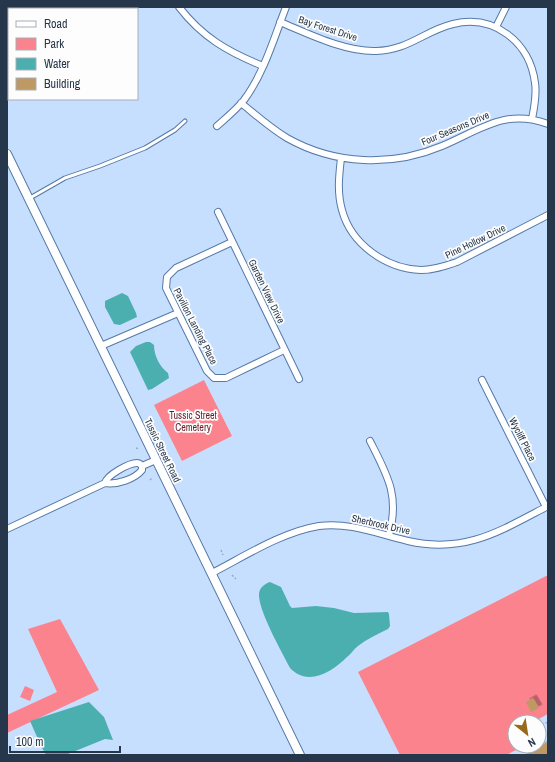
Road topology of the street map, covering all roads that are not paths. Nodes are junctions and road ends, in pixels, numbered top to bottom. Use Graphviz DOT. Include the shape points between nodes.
graph roads {
  1 [pos="179,7"];
  2 [pos="286,7"];
  3 [pos="506,7"];
  4 [pos="280,22"];
  5 [pos="496,27"];
  6 [pos="263,66"];
  7 [pos="241,102"];
  8 [pos="532,119"];
  9 [pos="185,121"];
  10 [pos="548,124"];
  11 [pos="217,126"];
  12 [pos="7,154"];
  13 [pos="341,158"];
  14 [pos="29,199"];
  15 [pos="218,212"];
  16 [pos="548,215"];
  17 [pos="232,242"];
  18 [pos="178,313"];
  19 [pos="101,346"];
  20 [pos="284,350"];
  21 [pos="299,379"];
  22 [pos="482,380"];
  23 [pos="370,441"];
  24 [pos="156,460"];
  25 [pos="142,466"];
  26 [pos="105,483"];
  27 [pos="547,506"];
  28 [pos="7,529"];
  29 [pos="389,535"];
  30 [pos="212,573"];
  31 [pos="300,755"];
  1 -- 6 [label="street" via="188,20 207,37"];
  2 -- 4 [label="street"];
  3 -- 5 [label="street"];
  4 -- 5 [label="street, Bay Forest Drive" via="340,45 370,51 401,47 453,24 473,22"];
  4 -- 6 [label="street"];
  5 -- 8 [label="street, Bay Forest Drive" via="515,40 531,64 536,85"];
  6 -- 7 [label="street"];
  7 -- 11 [label="street"];
  7 -- 13 [label="street, Four Seasons Drive" via="286,137 319,152"];
  8 -- 10 [label="street, Four Seasons Drive"];
  8 -- 13 [label="street, Four Seasons Drive" via="493,122 442,146 407,157 384,160"];
  9 -- 14 [label="lane" via="145,148 70,176"];
  12 -- 14 [label="main road, Tussic Street Road"];
  13 -- 16 [label="street, Pine Hollow Drive" via="339,196 351,231 368,250 387,262 400,266 422,270 457,262"];
  14 -- 19 [label="main road, Tussic Street Road"];
  15 -- 17 [label="street, Garden View Drive"];
  17 -- 18 [label="street, Pavilion Landing Place" via="176,268 167,277 166,288"];
  17 -- 20 [label="street, Garden View Drive"];
  18 -- 19 [label="street"];
  18 -- 20 [label="street, Pavilion Landing Place" via="207,370 214,378 226,378"];
  19 -- 24 [label="main road, Tussic Street Road"];
  20 -- 21 [label="street, Garden View Drive"];
  22 -- 27 [label="street, Wycliff Place"];
  23 -- 29 [label="street" via="391,488 394,512"];
  24 -- 25 [label="street"];
  24 -- 30 [label="main road, Tussic Street Road"];
  25 -- 26 [label="street" via="133,464 109,476"];
  25 -- 26 [label="street" via="139,474 116,483"];
  26 -- 28 [label="street"];
  27 -- 29 [label="street, Sherbrook Drive" via="492,534 465,543 421,544"];
  29 -- 30 [label="street, Sherbrook Drive" via="348,526 333,525 305,529 282,537"];
  30 -- 31 [label="main road, Tussic Street Road"];
}
